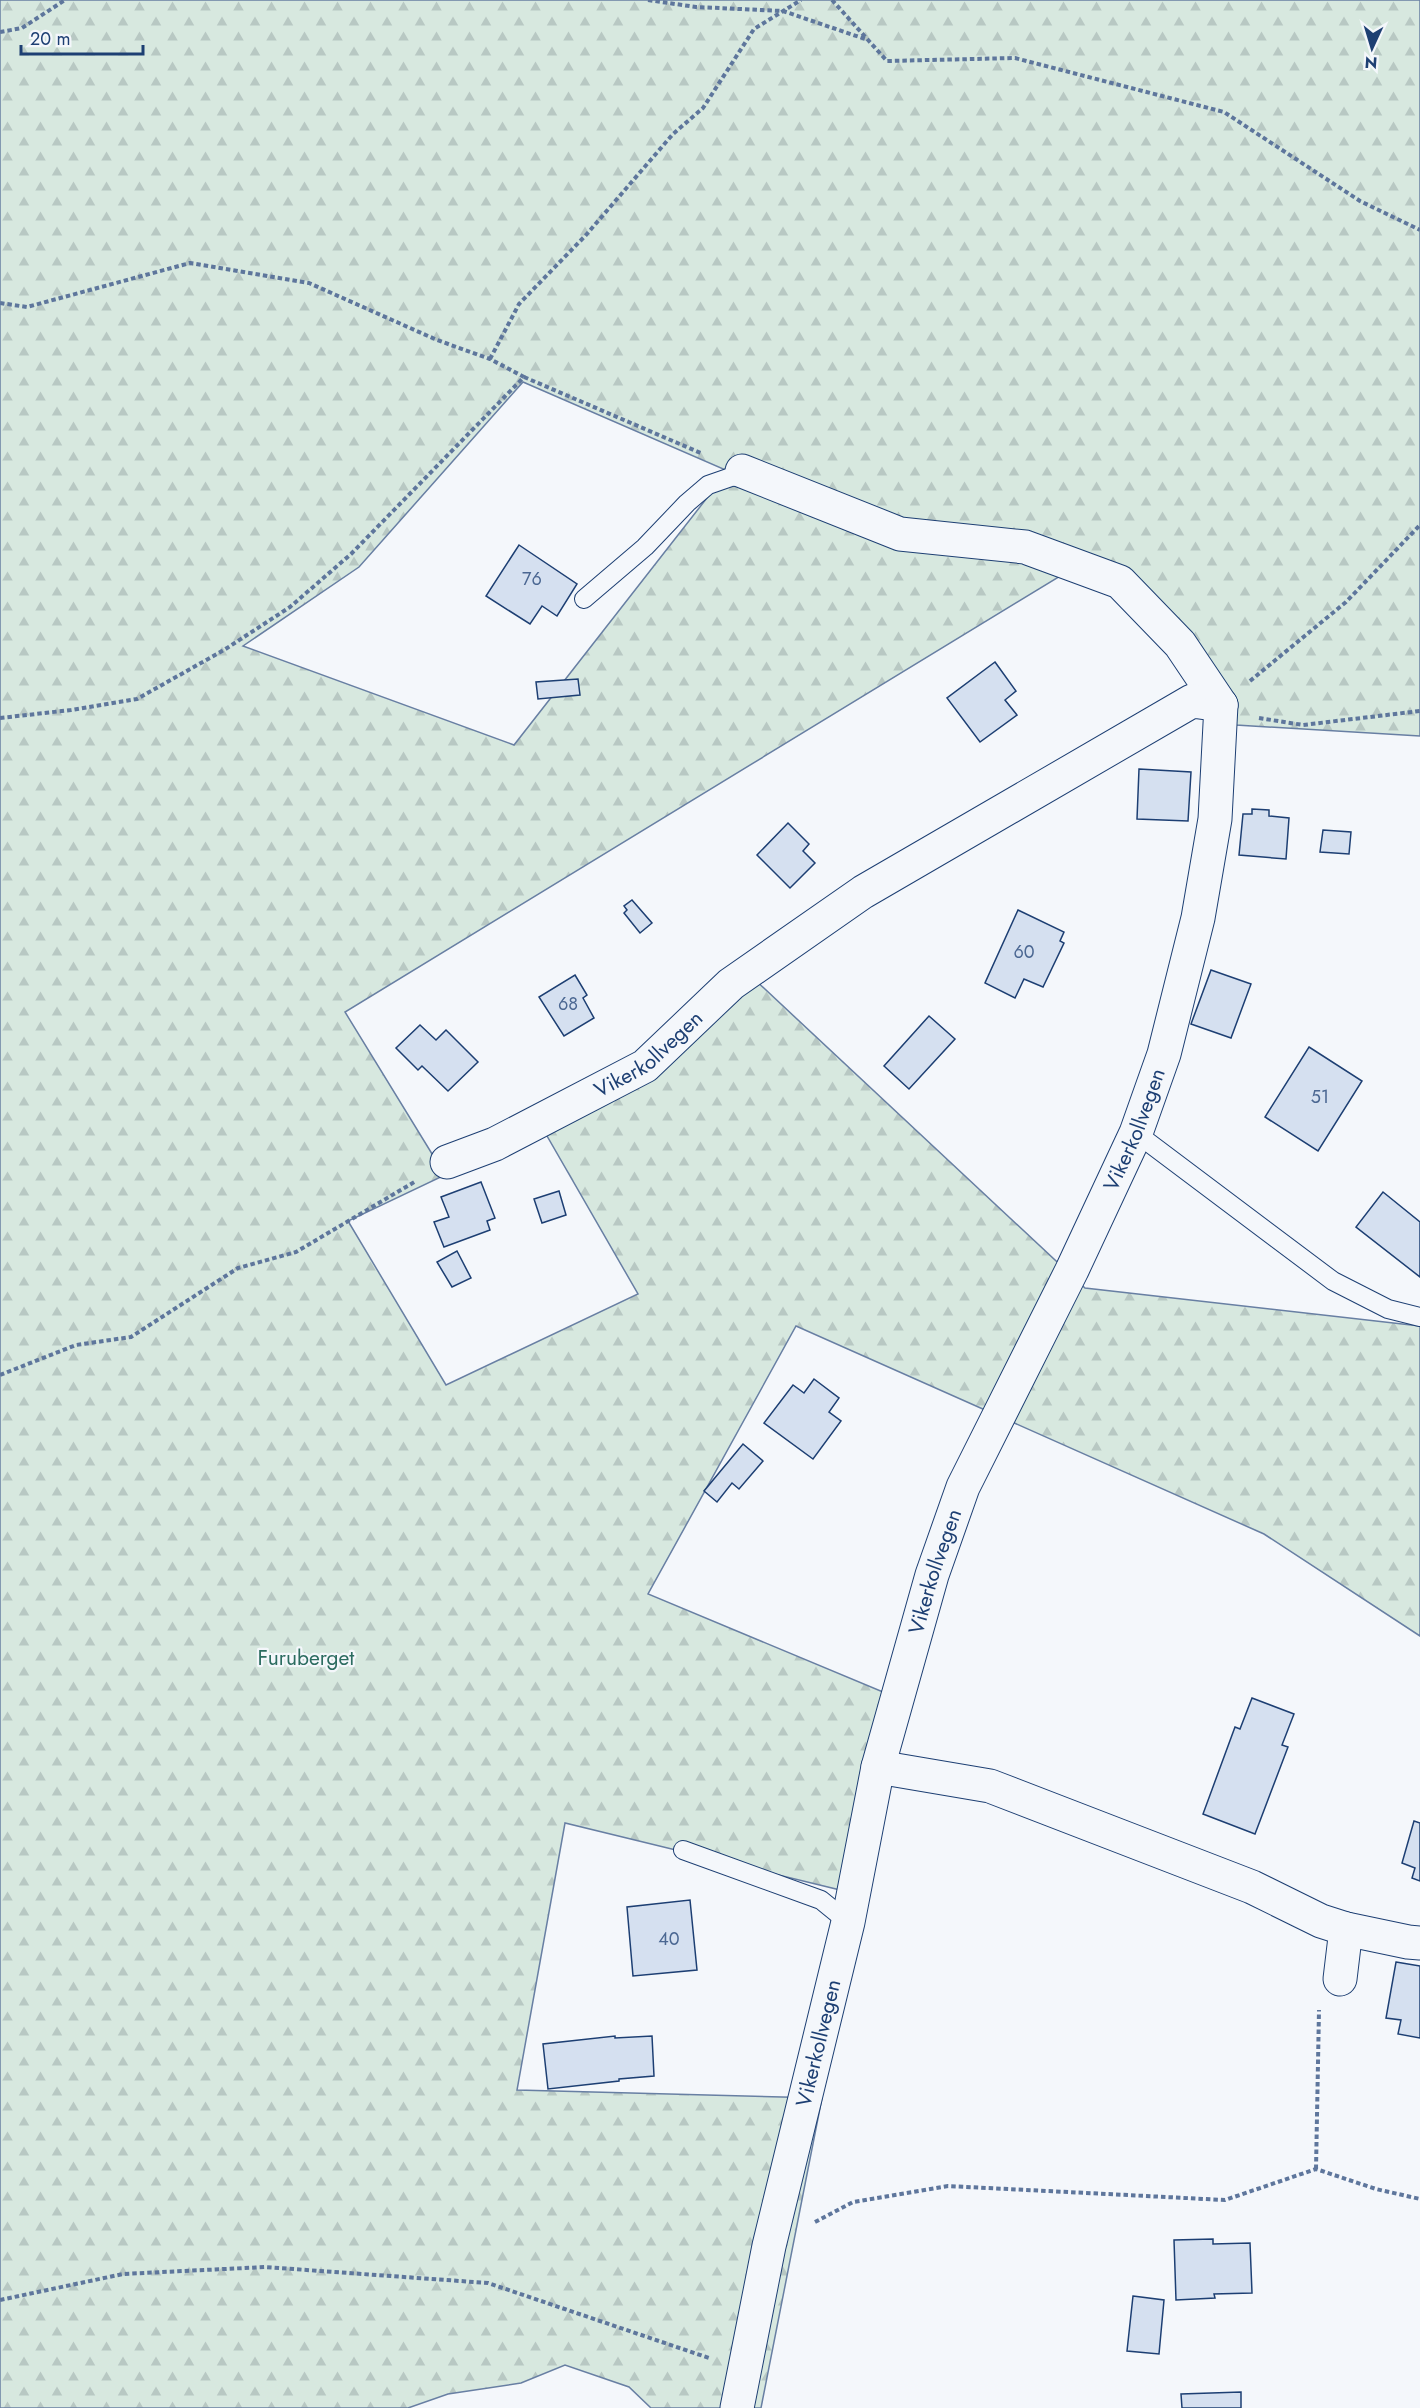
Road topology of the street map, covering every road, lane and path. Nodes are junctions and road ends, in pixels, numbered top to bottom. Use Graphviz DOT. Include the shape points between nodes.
graph roads {
  1 [pos="65,0"];
  2 [pos="648,0"];
  3 [pos="801,0"];
  4 [pos="832,0"];
  5 [pos="783,11"];
  6 [pos="0,32"];
  7 [pos="869,40"];
  8 [pos="1420,230"];
  9 [pos="0,303"];
  10 [pos="490,359"];
  11 [pos="524,377"];
  12 [pos="747,473"];
  13 [pos="1420,525"];
  14 [pos="584,599"];
  15 [pos="1221,705"];
  16 [pos="1420,711"];
  17 [pos="0,718"];
  18 [pos="1136,1133"];
  19 [pos="447,1162"];
  20 [pos="1420,1317"];
  21 [pos="0,1375"];
  22 [pos="878,1767"];
  23 [pos="683,1850"];
  24 [pos="848,1922"];
  25 [pos="1346,1929"];
  26 [pos="1420,1942"];
  27 [pos="1340,1979"];
  28 [pos="1319,2003"];
  29 [pos="1316,2169"];
  30 [pos="1420,2199"];
  31 [pos="769,2246"];
  32 [pos="0,2301"];
  33 [pos="744,2370"];
  34 [pos="737,2408"];
  1 -- 6 [label="path" via="22,28"];
  2 -- 5 [label="path" via="696,7"];
  3 -- 5 [label="path"];
  4 -- 7 [label="path"];
  5 -- 7 [label="path"];
  5 -- 10 [label="path" via="754,29 703,108 673,134 586,235 519,304"];
  7 -- 8 [label="path" via="887,60 1015,58 1224,112 1360,201"];
  9 -- 10 [label="path" via="27,307 190,263 309,283 437,340"];
  10 -- 11 [label="path"];
  11 -- 12 [label="path"];
  11 -- 17 [label="path" via="351,554 290,607 224,650 137,699"];
  12 -- 14 [label="lane" via="708,485 645,547"];
  12 -- 15 [label="street" via="900,534 1025,547 1120,582 1180,644"];
  13 -- 15 [label="path" via="1346,602"];
  15 -- 16 [label="path" via="1261,718 1303,725"];
  15 -- 18 [label="street, Vikerkollvegen" via="1215,819 1198,918 1164,1054"];
  15 -- 19 [label="street, Vikerkollvegen" via="1192,701 863,892 731,984 645,1066 495,1144"];
  18 -- 20 [label="lane" via="1333,1281 1388,1309"];
  18 -- 22 [label="street, Vikerkollvegen" via="963,1487 932,1575"];
  19 -- 21 [label="path" via="296,1252 238,1268 131,1337 76,1346"];
  22 -- 24 [label="street, Vikerkollvegen"];
  22 -- 25 [label="street" via="990,1786 1252,1887"];
  23 -- 24 [label="lane" via="821,1900"];
  24 -- 31 [label="street, Vikerkollvegen"];
  25 -- 26 [label="street"];
  25 -- 27 [label="street"];
  28 -- 29 [label="path"];
  29 -- 30 [label="path"];
  29 -- 31 [label="path" via="1225,2200 948,2186 854,2202"];
  31 -- 33 [label="street, Vikerkollvegen"];
  32 -- 33 [label="path" via="123,2274 265,2267 488,2283"];
  33 -- 34 [label="street, Vikerkollvegen"];
}
